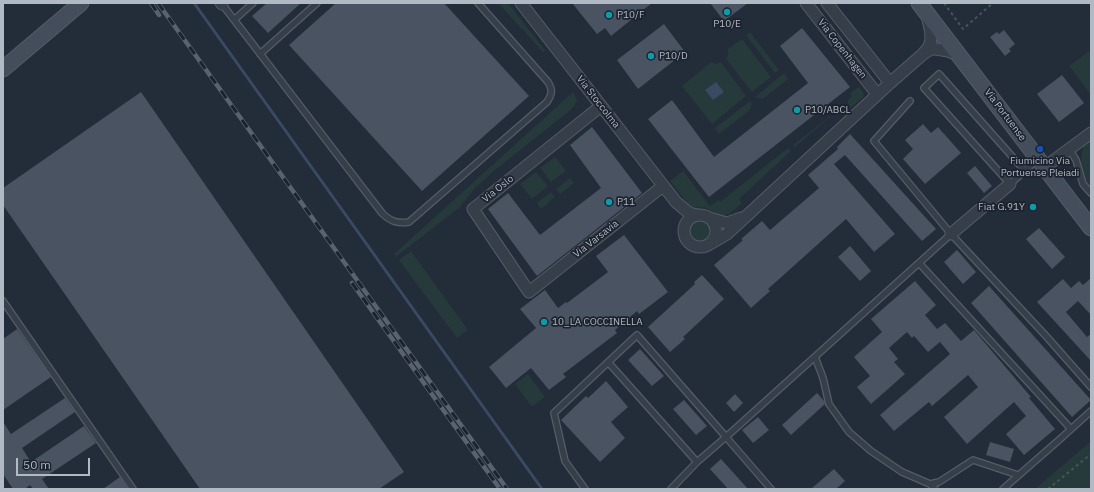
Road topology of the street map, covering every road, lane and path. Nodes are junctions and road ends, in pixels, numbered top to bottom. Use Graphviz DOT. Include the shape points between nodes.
graph roads {
  1 [pos="81,3"];
  2 [pos="253,3"];
  3 [pos="317,3"];
  4 [pos="478,3"];
  5 [pos="520,3"];
  6 [pos="806,3"];
  7 [pos="827,3"];
  8 [pos="944,3"];
  9 [pos="993,3"];
  10 [pos="222,4"];
  11 [pos="921,6"];
  12 [pos="234,20"];
  13 [pos="260,54"];
  14 [pos="923,54"];
  15 [pos="960,56"];
  16 [pos="3,69"];
  17 [pos="890,83"];
  18 [pos="877,94"];
  19 [pos="910,101"];
  20 [pos="601,106"];
  21 [pos="1091,133"];
  22 [pos="1069,149"];
  23 [pos="1042,163"];
  24 [pos="1025,170"];
  25 [pos="1010,184"];
  26 [pos="664,186"];
  27 [pos="1091,194"];
  28 [pos="676,202"];
  29 [pos="704,217"];
  30 [pos="744,217"];
  31 [pos="685,226"];
  32 [pos="1091,228"];
  33 [pos="951,234"];
  34 [pos="710,244"];
  35 [pos="919,263"];
  36 [pos="529,292"];
  37 [pos="3,301"];
  38 [pos="815,357"];
  39 [pos="608,362"];
  40 [pos="1091,388"];
  41 [pos="1091,411"];
  42 [pos="1071,429"];
  43 [pos="726,437"];
  44 [pos="1091,454"];
  45 [pos="697,462"];
  46 [pos="1018,475"];
  47 [pos="930,484"];
  48 [pos="133,489"];
  49 [pos="584,489"];
  50 [pos="671,489"];
  51 [pos="771,489"];
  52 [pos="935,489"];
  53 [pos="1003,489"];
  54 [pos="1048,489"];
  1 -- 16 [label="street"];
  2 -- 12 [label="lane"];
  3 -- 13 [label="lane"];
  4 -- 13 [label="lane" via="548,82 552,94 547,102 409,222 394,222 382,213"];
  5 -- 20 [label="street, Via Stoccolma"];
  6 -- 18 [label="street, Via Copenhagen"];
  7 -- 17 [label="street, Via Copenhagen"];
  8 -- 9 [label="path" via="963,29"];
  10 -- 12 [label="lane"];
  11 -- 14 [label="street, Via Stoccolma" via="929,26 931,40"];
  11 -- 15 [label="street, Via Portuense"];
  12 -- 13 [label="lane"];
  14 -- 15 [label="street, Via Stoccolma" via="936,49"];
  14 -- 17 [label="street, Via Stoccolma"];
  15 -- 23 [label="street, Via Portuense"];
  17 -- 18 [label="street, Via Stoccolma"];
  18 -- 30 [label="street, Via Stoccolma"];
  19 -- 33 [label="lane" via="874,141"];
  20 -- 26 [label="street, Via Stoccolma"];
  20 -- 36 [label="street, Via Oslo" via="473,209"];
  21 -- 22 [label="street"];
  22 -- 23 [label="street"];
  22 -- 27 [label="lane" via="1076,160 1083,184"];
  23 -- 24 [label="lane"];
  23 -- 32 [label="street, Via Portuense"];
  24 -- 25 [label="lane"];
  24 -- 25 [label="lane" via="939,74 929,83 924,88"];
  25 -- 33 [label="street"];
  26 -- 28 [label="street, Via Stoccolma"];
  26 -- 36 [label="street, Via Varsavia"];
  28 -- 29 [label="street, Via Stoccolma" via="689,213"];
  28 -- 31 [label="street, Via Stoccolma"];
  29 -- 30 [label="street, Via Stoccolma" via="727,223"];
  29 -- 31 [label="street" via="690,219"];
  29 -- 34 [label="street" via="713,222 716,231"];
  30 -- 34 [label="street, Via Stoccolma" via="726,234"];
  31 -- 34 [label="street" via="685,236 690,244 700,247"];
  33 -- 35 [label="lane"];
  33 -- 40 [label="lane"];
  35 -- 38 [label="lane"];
  35 -- 42 [label="lane"];
  37 -- 48 [label="lane"];
  38 -- 43 [label="lane"];
  38 -- 47 [label="lane" via="829,404 849,432 902,472"];
  39 -- 43 [label="lane" via="637,335"];
  39 -- 45 [label="lane"];
  39 -- 49 [label="lane" via="554,413 565,461"];
  41 -- 42 [label="lane"];
  42 -- 46 [label="lane"];
  43 -- 45 [label="lane"];
  43 -- 51 [label="lane"];
  44 -- 54 [label="path"];
  45 -- 50 [label="lane"];
  46 -- 47 [label="lane" via="974,460 939,482"];
  46 -- 53 [label="lane"];
  47 -- 52 [label="lane"];
}
